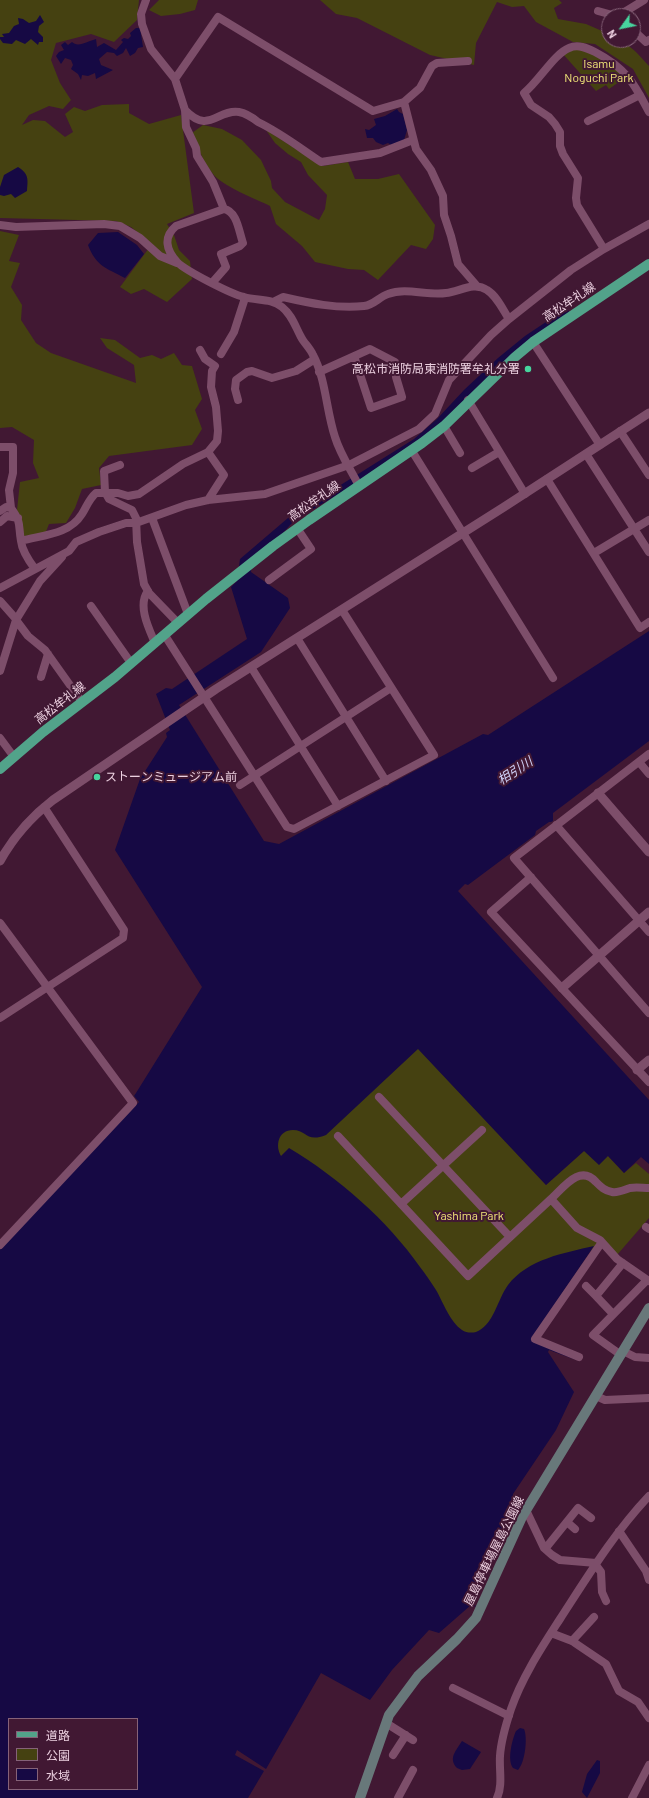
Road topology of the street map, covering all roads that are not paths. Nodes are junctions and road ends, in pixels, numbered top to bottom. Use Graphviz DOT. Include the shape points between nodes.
graph roads {
  1 [pos="146,0"];
  2 [pos="644,0"];
  3 [pos="630,8"];
  4 [pos="598,11"];
  5 [pos="601,12"];
  6 [pos="641,37"];
  7 [pos="649,40"];
  8 [pos="468,61"];
  9 [pos="175,79"];
  10 [pos="640,95"];
  11 [pos="404,102"];
  12 [pos="185,110"];
  13 [pos="649,112"];
  14 [pos="588,121"];
  15 [pos="413,140"];
  16 [pos="224,209"];
  17 [pos="0,224"];
  18 [pos="649,224"];
  19 [pos="604,249"];
  20 [pos="178,263"];
  21 [pos="649,264"];
  22 [pos="212,283"];
  23 [pos="478,286"];
  24 [pos="245,298"];
  25 [pos="275,302"];
  26 [pos="509,319"];
  27 [pos="533,342"];
  28 [pos="200,350"];
  29 [pos="221,354"];
  30 [pos="354,356"];
  31 [pos="315,359"];
  32 [pos="319,372"];
  33 [pos="238,400"];
  34 [pos="468,400"];
  35 [pos="649,413"];
  36 [pos="444,426"];
  37 [pos="620,431"];
  38 [pos="600,444"];
  39 [pos="0,447"];
  40 [pos="412,451"];
  41 [pos="208,452"];
  42 [pos="499,452"];
  43 [pos="460,453"];
  44 [pos="586,454"];
  45 [pos="120,465"];
  46 [pos="349,465"];
  47 [pos="472,468"];
  48 [pos="649,475"];
  49 [pos="547,479"];
  50 [pos="359,486"];
  51 [pos="105,492"];
  52 [pos="525,494"];
  53 [pos="208,500"];
  54 [pos="11,508"];
  55 [pos="0,511"];
  56 [pos="18,518"];
  57 [pos="152,518"];
  58 [pos="649,520"];
  59 [pos="0,522"];
  60 [pos="136,523"];
  61 [pos="297,528"];
  62 [pos="634,529"];
  63 [pos="463,534"];
  64 [pos="20,541"];
  65 [pos="68,551"];
  66 [pos="649,552"];
  67 [pos="594,554"];
  68 [pos="35,569"];
  69 [pos="270,580"];
  70 [pos="0,588"];
  71 [pos="148,591"];
  72 [pos="0,601"];
  73 [pos="91,606"];
  74 [pos="342,610"];
  75 [pos="188,614"];
  76 [pos="16,620"];
  77 [pos="649,622"];
  78 [pos="178,623"];
  79 [pos="164,634"];
  80 [pos="297,638"];
  81 [pos="154,643"];
  82 [pos="48,654"];
  83 [pos="131,663"];
  84 [pos="251,667"];
  85 [pos="0,671"];
  86 [pos="41,677"];
  87 [pos="553,678"];
  88 [pos="392,688"];
  89 [pos="203,695"];
  90 [pos="82,702"];
  91 [pos="346,717"];
  92 [pos="0,738"];
  93 [pos="301,747"];
  94 [pos="649,754"];
  95 [pos="14,757"];
  96 [pos="639,762"];
  97 [pos="0,769"];
  98 [pos="649,774"];
  99 [pos="254,776"];
  100 [pos="386,781"];
  101 [pos="240,785"];
  102 [pos="598,793"];
  103 [pos="44,806"];
  104 [pos="338,806"];
  105 [pos="556,825"];
  106 [pos="649,852"];
  107 [pos="0,861"];
  108 [pos="531,877"];
  109 [pos="649,912"];
  110 [pos="639,920"];
  111 [pos="0,923"];
  112 [pos="649,932"];
  113 [pos="599,955"];
  114 [pos="47,987"];
  115 [pos="562,988"];
  116 [pos="649,1013"];
  117 [pos="0,1018"];
  118 [pos="649,1060"];
  119 [pos="638,1070"];
  120 [pos="649,1082"];
  121 [pos="379,1097"];
  122 [pos="482,1130"];
  123 [pos="338,1136"];
  124 [pos="443,1165"];
  125 [pos="649,1188"];
  126 [pos="551,1199"];
  127 [pos="401,1204"];
  128 [pos="510,1237"];
  129 [pos="602,1242"];
  130 [pos="0,1245"];
  131 [pos="623,1263"];
  132 [pos="648,1280"];
  133 [pos="586,1286"];
  134 [pos="596,1296"];
  135 [pos="649,1308"];
  136 [pos="614,1314"];
  137 [pos="622,1353"];
  138 [pos="578,1357"];
  139 [pos="649,1358"];
  140 [pos="596,1396"];
  141 [pos="649,1398"];
  142 [pos="649,1496"];
  143 [pos="526,1510"];
  144 [pos="591,1518"];
  145 [pos="567,1522"];
  146 [pos="575,1529"];
  147 [pos="619,1531"];
  148 [pos="545,1549"];
  149 [pos="595,1563"];
  150 [pos="649,1580"];
  151 [pos="606,1601"];
  152 [pos="594,1617"];
  153 [pos="551,1633"];
  154 [pos="572,1641"];
  155 [pos="453,1688"];
  156 [pos="509,1716"];
  157 [pos="649,1718"];
  158 [pos="386,1723"];
  159 [pos="393,1755"];
  160 [pos="649,1765"];
  161 [pos="413,1770"];
  162 [pos="359,1796"];
  163 [pos="398,1798"];
  164 [pos="497,1798"];
  165 [pos="632,1798"];
  1 -- 9 [label="street" via="141,14 150,49"];
  2 -- 3 [label="street"];
  4 -- 5 [label="street"];
  6 -- 7 [label="street" via="646,42"];
  8 -- 11 [label="street" via="432,66 420,88"];
  9 -- 11 [label="street" via="218,17 373,111"];
  9 -- 12 [label="street"];
  10 -- 13 [label="street"];
  10 -- 14 [label="street"];
  10 -- 19 [label="street" via="623,70 613,61 588,48 578,46 570,47 562,53 524,93 531,105 549,117 560,132 563,154 578,178 577,205"];
  11 -- 15 [label="street"];
  12 -- 15 [label="street" via="201,121 238,112 278,132 321,162 380,153"];
  12 -- 16 [label="street" via="186,126 197,156 213,182"];
  15 -- 23 [label="street" via="443,196 444,215 458,264"];
  16 -- 20 [label="street" via="176,226 169,231 166,238 170,252"];
  16 -- 22 [label="street" via="229,210 234,216 243,243 221,254 226,267"];
  17 -- 20 [label="street" via="16,227 104,224 120,226 140,238 160,256"];
  18 -- 19 [label="street"];
  19 -- 26 [label="street" via="571,270"];
  20 -- 22 [label="street"];
  21 -- 27 [label="main road, 高松牟礼線"];
  22 -- 24 [label="street"];
  23 -- 25 [label="street" via="446,293 398,292 388,294 365,306 326,305 283,297"];
  23 -- 26 [label="street" via="487,289"];
  24 -- 25 [label="street"];
  24 -- 29 [label="street" via="234,332"];
  25 -- 31 [label="street" via="292,318"];
  26 -- 46 [label="street" via="449,380 441,403 428,422"];
  27 -- 34 [label="main road, 高松牟礼線"];
  27 -- 38 [label="street"];
  28 -- 41 [label="street" via="215,366 211,387 218,431 217,441"];
  30 -- 30 [label="street" via="370,349 395,362 402,398 370,408"];
  30 -- 32 [label="street"];
  31 -- 32 [label="street"];
  31 -- 33 [label="street" via="296,371 272,378 252,371 247,372 236,380"];
  32 -- 46 [label="street" via="335,438"];
  34 -- 36 [label="main road, 高松牟礼線"];
  34 -- 42 [label="street"];
  35 -- 37 [label="street"];
  36 -- 40 [label="main road, 高松牟礼線"];
  36 -- 43 [label="street"];
  37 -- 38 [label="street"];
  37 -- 48 [label="street"];
  38 -- 44 [label="street"];
  39 -- 54 [label="street" via="13,447 13,473 9,490"];
  40 -- 50 [label="main road, 高松牟礼線"];
  40 -- 63 [label="street"];
  41 -- 51 [label="street" via="183,464 139,494 128,496"];
  41 -- 53 [label="street" via="224,475"];
  42 -- 47 [label="street"];
  42 -- 52 [label="street"];
  44 -- 49 [label="street"];
  44 -- 62 [label="street"];
  45 -- 51 [label="street" via="104,471"];
  46 -- 50 [label="street"];
  46 -- 53 [label="street" via="265,494"];
  49 -- 52 [label="street"];
  49 -- 67 [label="street"];
  50 -- 61 [label="main road, 高松牟礼線"];
  51 -- 60 [label="street" via="109,498 132,510"];
  51 -- 64 [label="street" via="96,493 89,499 82,514 72,525 46,536"];
  52 -- 63 [label="street"];
  53 -- 57 [label="street"];
  54 -- 55 [label="street"];
  54 -- 56 [label="street"];
  56 -- 59 [label="street" via="8,516"];
  56 -- 64 [label="street"];
  57 -- 60 [label="street"];
  57 -- 75 [label="street"];
  58 -- 62 [label="street"];
  60 -- 65 [label="street" via="126,522 99,532 76,542"];
  60 -- 71 [label="street" via="141,571"];
  61 -- 69 [label="street" via="310,549"];
  61 -- 75 [label="main road, 高松牟礼線"];
  62 -- 66 [label="street"];
  62 -- 67 [label="street"];
  63 -- 74 [label="street"];
  63 -- 87 [label="street"];
  64 -- 68 [label="street"];
  65 -- 68 [label="street"];
  65 -- 76 [label="street" via="40,581"];
  67 -- 77 [label="street" via="640,628"];
  68 -- 70 [label="street"];
  71 -- 78 [label="street"];
  71 -- 81 [label="street" via="145,595 144,608"];
  72 -- 76 [label="street"];
  73 -- 83 [label="street"];
  74 -- 80 [label="street"];
  74 -- 88 [label="street"];
  75 -- 78 [label="main road, 高松牟礼線"];
  76 -- 82 [label="street" via="28,636"];
  76 -- 85 [label="street"];
  78 -- 79 [label="main road, 高松牟礼線"];
  79 -- 81 [label="main road, 高松牟礼線"];
  79 -- 89 [label="street"];
  80 -- 84 [label="street"];
  80 -- 91 [label="street"];
  81 -- 83 [label="main road, 高松牟礼線"];
  82 -- 86 [label="street"];
  82 -- 90 [label="street"];
  83 -- 90 [label="main road, 高松牟礼線"];
  84 -- 89 [label="street"];
  84 -- 93 [label="street"];
  88 -- 91 [label="street"];
  88 -- 100 [label="street" via="434,755"];
  89 -- 99 [label="street"];
  89 -- 103 [label="street" via="161,727"];
  90 -- 95 [label="main road, 高松牟礼線"];
  91 -- 93 [label="street"];
  91 -- 100 [label="street"];
  92 -- 95 [label="street"];
  93 -- 99 [label="street"];
  93 -- 104 [label="street"];
  94 -- 96 [label="street"];
  95 -- 97 [label="main road, 高松牟礼線"];
  96 -- 98 [label="street"];
  96 -- 102 [label="street"];
  99 -- 101 [label="street"];
  99 -- 104 [label="street" via="287,827 294,829"];
  100 -- 104 [label="street"];
  102 -- 105 [label="street"];
  102 -- 106 [label="street"];
  103 -- 107 [label="street" via="18,833"];
  103 -- 114 [label="street" via="124,930 122,938"];
  105 -- 108 [label="street" via="514,858"];
  105 -- 110 [label="street"];
  108 -- 113 [label="street"];
  108 -- 115 [label="street" via="491,912"];
  109 -- 110 [label="street"];
  110 -- 112 [label="street"];
  110 -- 113 [label="street"];
  111 -- 114 [label="street"];
  113 -- 115 [label="street"];
  113 -- 116 [label="street"];
  114 -- 117 [label="street"];
  114 -- 130 [label="street" via="133,1103"];
  115 -- 119 [label="street"];
  118 -- 119 [label="street"];
  119 -- 120 [label="street"];
  121 -- 124 [label="street"];
  122 -- 124 [label="street"];
  123 -- 127 [label="street"];
  124 -- 127 [label="street"];
  124 -- 128 [label="street"];
  125 -- 126 [label="street" via="610,1192 590,1176 582,1174"];
  126 -- 128 [label="street"];
  126 -- 129 [label="street" via="577,1228"];
  127 -- 128 [label="street" via="468,1276"];
  129 -- 131 [label="street"];
  129 -- 138 [label="street" via="535,1340"];
  131 -- 132 [label="street"];
  131 -- 134 [label="street"];
  132 -- 136 [label="street"];
  133 -- 134 [label="street"];
  134 -- 136 [label="street"];
  135 -- 137 [label="main road, 屋島停車場屋島公園線"];
  136 -- 137 [label="street" via="593,1336"];
  137 -- 139 [label="street"];
  137 -- 140 [label="main road, 屋島停車場屋島公園線"];
  140 -- 141 [label="street" via="605,1400"];
  140 -- 143 [label="main road, 屋島停車場屋島公園線"];
  142 -- 147 [label="street"];
  143 -- 148 [label="street"];
  143 -- 158 [label="main road, 屋島停車場屋島公園線" via="476,1618 418,1676 389,1715"];
  144 -- 145 [label="street" via="575,1506"];
  145 -- 146 [label="street"];
  145 -- 148 [label="street"];
  147 -- 149 [label="street"];
  147 -- 150 [label="street" via="646,1571"];
  148 -- 149 [label="street" via="560,1560"];
  149 -- 151 [label="street" via="601,1572 602,1592"];
  149 -- 153 [label="street"];
  152 -- 154 [label="street"];
  153 -- 154 [label="street"];
  153 -- 156 [label="street" via="519,1689"];
  154 -- 157 [label="street" via="606,1664 619,1691 638,1702"];
  155 -- 156 [label="street"];
  156 -- 164 [label="street" via="500,1757 501,1779"];
  158 -- 159 [label="street" via="410,1738"];
  158 -- 162 [label="main road, 屋島停車場屋島公園線"];
  160 -- 165 [label="street"];
  161 -- 163 [label="street"];
}
